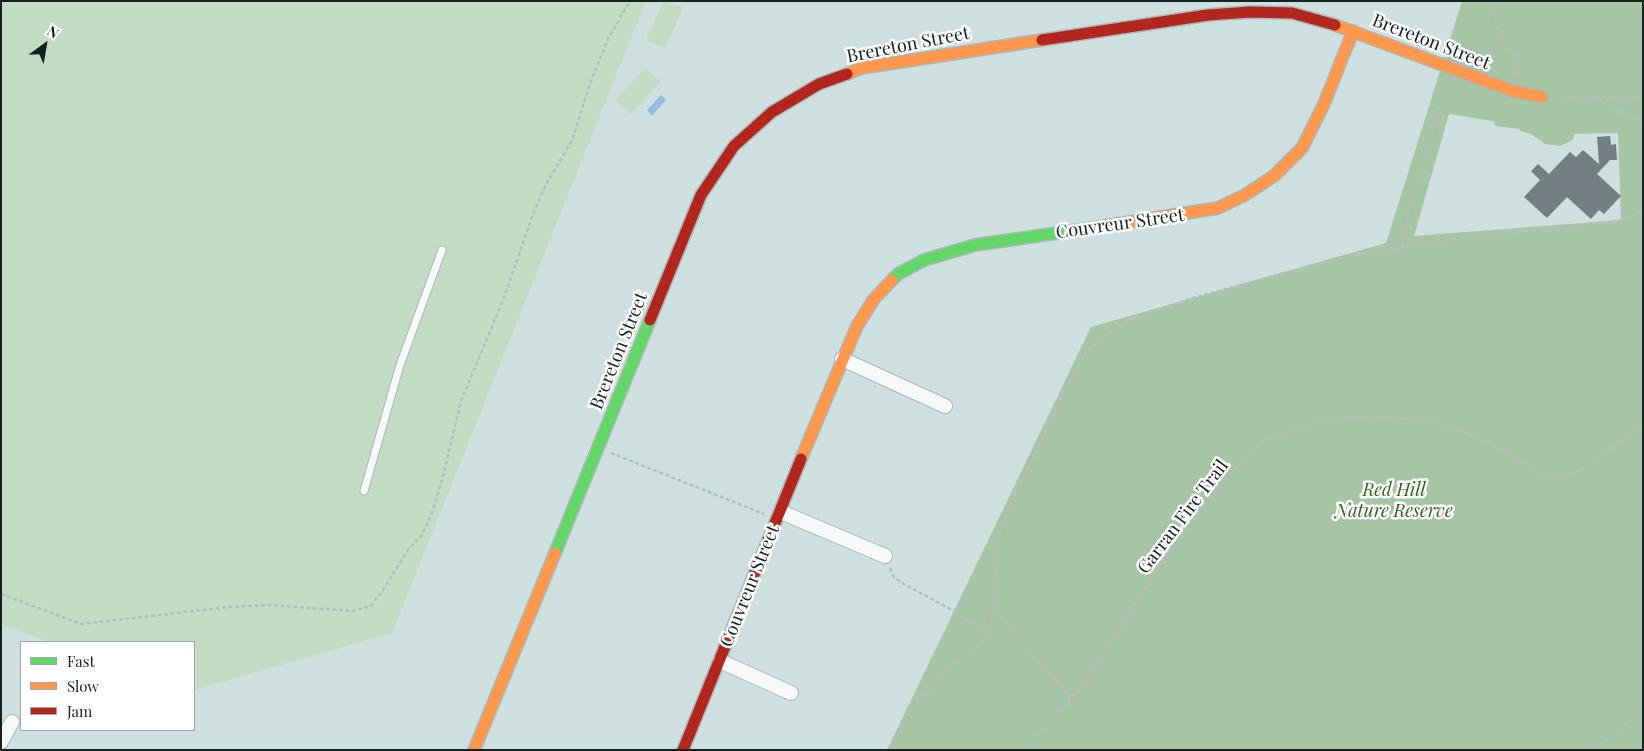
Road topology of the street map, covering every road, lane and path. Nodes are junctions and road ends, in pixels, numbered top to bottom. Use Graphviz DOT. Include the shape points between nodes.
graph roads {
  1 [pos="1490,1"];
  2 [pos="1352,31"];
  3 [pos="1515,84"];
  4 [pos="1542,97"];
  5 [pos="1590,97"];
  6 [pos="1643,97"];
  7 [pos="1441,99"];
  8 [pos="1643,124"];
  9 [pos="1643,212"];
  10 [pos="1402,248"];
  11 [pos="442,250"];
  12 [pos="842,359"];
  13 [pos="945,406"];
  14 [pos="1643,425"];
  15 [pos="598,448"];
  16 [pos="364,491"];
  17 [pos="779,516"];
  18 [pos="885,556"];
  19 [pos="992,596"];
  20 [pos="987,633"];
  21 [pos="720,661"];
  22 [pos="791,693"];
  23 [pos="1071,699"];
  24 [pos="1643,705"];
  25 [pos="12,722"];
  26 [pos="1,742"];
  27 [pos="478,749"];
  28 [pos="683,750"];
  29 [pos="888,750"];
  30 [pos="1024,750"];
  31 [pos="1594,750"];
  1 -- 3 [label="path" via="1500,37 1518,60"];
  2 -- 4 [label="street, Brereton Street" via="1505,88"];
  2 -- 12 [label="street, Couvreur Street" via="1324,104 1302,148 1275,175 1245,195 1218,208 1196,213 975,245 924,260 898,274 874,300 857,326"];
  2 -- 15 [label="street, Brereton Street" via="1292,13 1208,15 906,60 861,68 818,84 772,112 734,146 701,195"];
  4 -- 5 [label="path"];
  5 -- 6 [label="path"];
  5 -- 8 [label="path"];
  7 -- 10 [label="path" via="1409,209"];
  9 -- 10 [label="path" via="1617,221"];
  10 -- 19 [label="path" via="1348,256 1193,298 1125,321 1087,351 1063,393 1014,496 997,542"];
  11 -- 16 [label="lane" via="400,365"];
  12 -- 13 [label="street"];
  12 -- 17 [label="street, Couvreur Street"];
  14 -- 23 [label="path, Garran Fire Trail" via="1584,468 1560,476 1544,476 1479,438 1432,422 1350,416 1306,425 1265,440 1216,490 1159,566 1084,685"];
  15 -- 17 [label="path"];
  15 -- 27 [label="street, Brereton Street"];
  17 -- 18 [label="street, Couvreur Street"];
  17 -- 21 [label="street, Couvreur Street"];
  18 -- 20 [label="path" via="894,577"];
  19 -- 20 [label="path" via="991,628"];
  19 -- 23 [label="path" via="1017,636"];
  20 -- 29 [label="path" via="973,651 946,670 905,717"];
  21 -- 22 [label="street, Couvreur Street"];
  21 -- 28 [label="street, Couvreur Street"];
  23 -- 30 [label="path, Garran Fire Trail"];
  24 -- 31 [label="path" via="1624,726"];
  25 -- 26 [label="street"];
}
